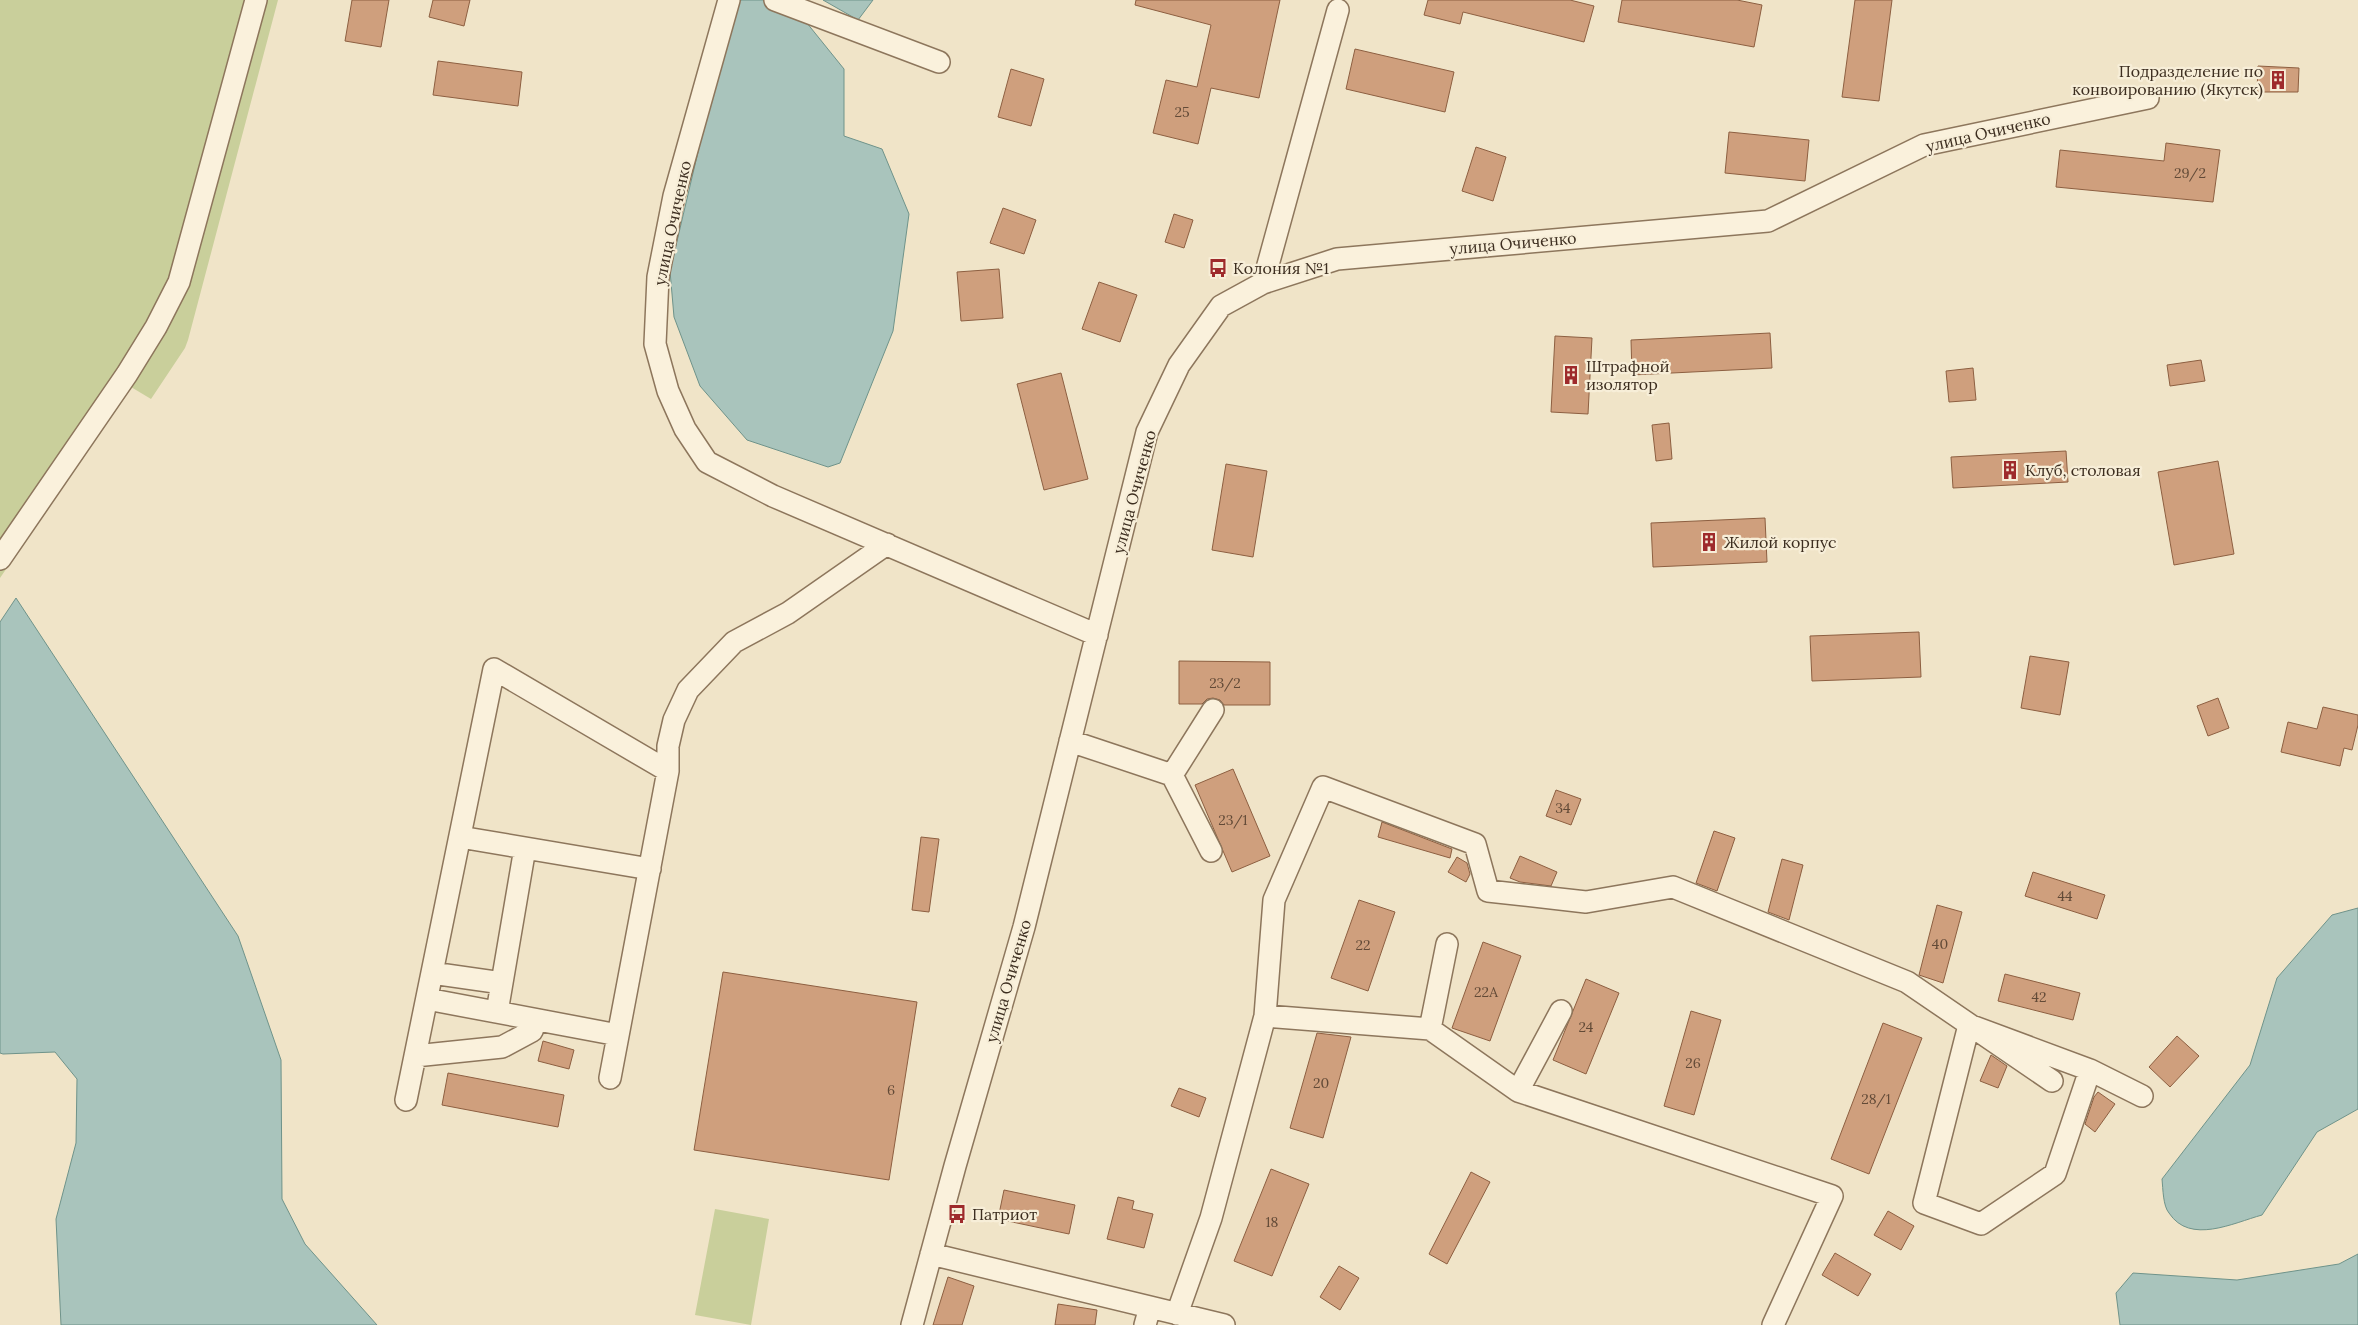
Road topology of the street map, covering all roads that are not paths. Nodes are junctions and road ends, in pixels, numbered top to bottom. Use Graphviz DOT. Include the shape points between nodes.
graph roads {
  1 [pos="256,0"];
  2 [pos="729,0"];
  3 [pos="775,0"];
  4 [pos="1338,10"];
  5 [pos="939,62"];
  6 [pos="2148,98"];
  7 [pos="1263,283"];
  8 [pos="887,544"];
  9 [pos="0,559"];
  10 [pos="1097,635"];
  11 [pos="1213,710"];
  12 [pos="1070,741"];
  13 [pos="668,771"];
  14 [pos="1172,775"];
  15 [pos="460,837"];
  16 [pos="525,848"];
  17 [pos="1211,851"];
  18 [pos="650,869"];
  19 [pos="1447,944"];
  20 [pos="432,973"];
  21 [pos="502,983"];
  22 [pos="426,999"];
  23 [pos="1561,1011"];
  24 [pos="497,1012"];
  25 [pos="1265,1016"];
  26 [pos="536,1020"];
  27 [pos="1969,1024"];
  28 [pos="1430,1030"];
  29 [pos="618,1036"];
  30 [pos="415,1056"];
  31 [pos="2090,1070"];
  32 [pos="610,1078"];
  33 [pos="2052,1081"];
  34 [pos="1518,1091"];
  35 [pos="2142,1096"];
  36 [pos="406,1100"];
  37 [pos="931,1254"];
  38 [pos="1178,1314"];
  39 [pos="1148,1316"];
  40 [pos="912,1325"];
  41 [pos="1224,1325"];
  42 [pos="1773,1325"];
  1 -- 9 [label="street" via="179,282 127,374"];
  2 -- 8 [label="street, улица Очиченко" via="674,196 658,277 656,344 668,392 685,429 707,462 773,496"];
  3 -- 5 [label="street"];
  4 -- 7 [label="street"];
  6 -- 7 [label="street, улица Очиченко" via="1924,145 1768,221 1337,259"];
  7 -- 10 [label="street, улица Очиченко" via="1221,306 1179,365 1147,432"];
  8 -- 10 [label="street, улица Очиченко"];
  8 -- 13 [label="street" via="788,613 734,642 688,690 674,720 668,746"];
  10 -- 12 [label="street, улица Очиченко"];
  11 -- 14 [label="street"];
  12 -- 14 [label="street"];
  12 -- 37 [label="street, улица Очиченко" via="1024,927"];
  13 -- 15 [label="street" via="494,669"];
  13 -- 18 [label="street"];
  14 -- 17 [label="street"];
  15 -- 16 [label="street"];
  15 -- 20 [label="street"];
  16 -- 18 [label="street"];
  16 -- 21 [label="street"];
  18 -- 29 [label="street"];
  19 -- 28 [label="street"];
  20 -- 21 [label="street"];
  20 -- 22 [label="street"];
  21 -- 24 [label="street"];
  22 -- 24 [label="street"];
  22 -- 30 [label="street"];
  23 -- 34 [label="street"];
  24 -- 26 [label="street"];
  25 -- 27 [label="street" via="1274,900 1323,787 1475,844 1488,891 1586,902 1673,887 1907,982"];
  25 -- 28 [label="street"];
  25 -- 38 [label="street" via="1211,1218"];
  26 -- 29 [label="street"];
  26 -- 30 [label="street" via="532,1031 502,1047"];
  27 -- 31 [label="street"];
  27 -- 31 [label="street" via="1924,1203 1981,1224 2055,1174"];
  27 -- 33 [label="street"];
  28 -- 34 [label="street"];
  29 -- 32 [label="street"];
  30 -- 36 [label="street"];
  31 -- 35 [label="street"];
  34 -- 42 [label="street" via="1832,1196"];
  37 -- 39 [label="street"];
  37 -- 40 [label="street, улица Очиченко"];
  38 -- 39 [label="street"];
  38 -- 41 [label="street"];
}
